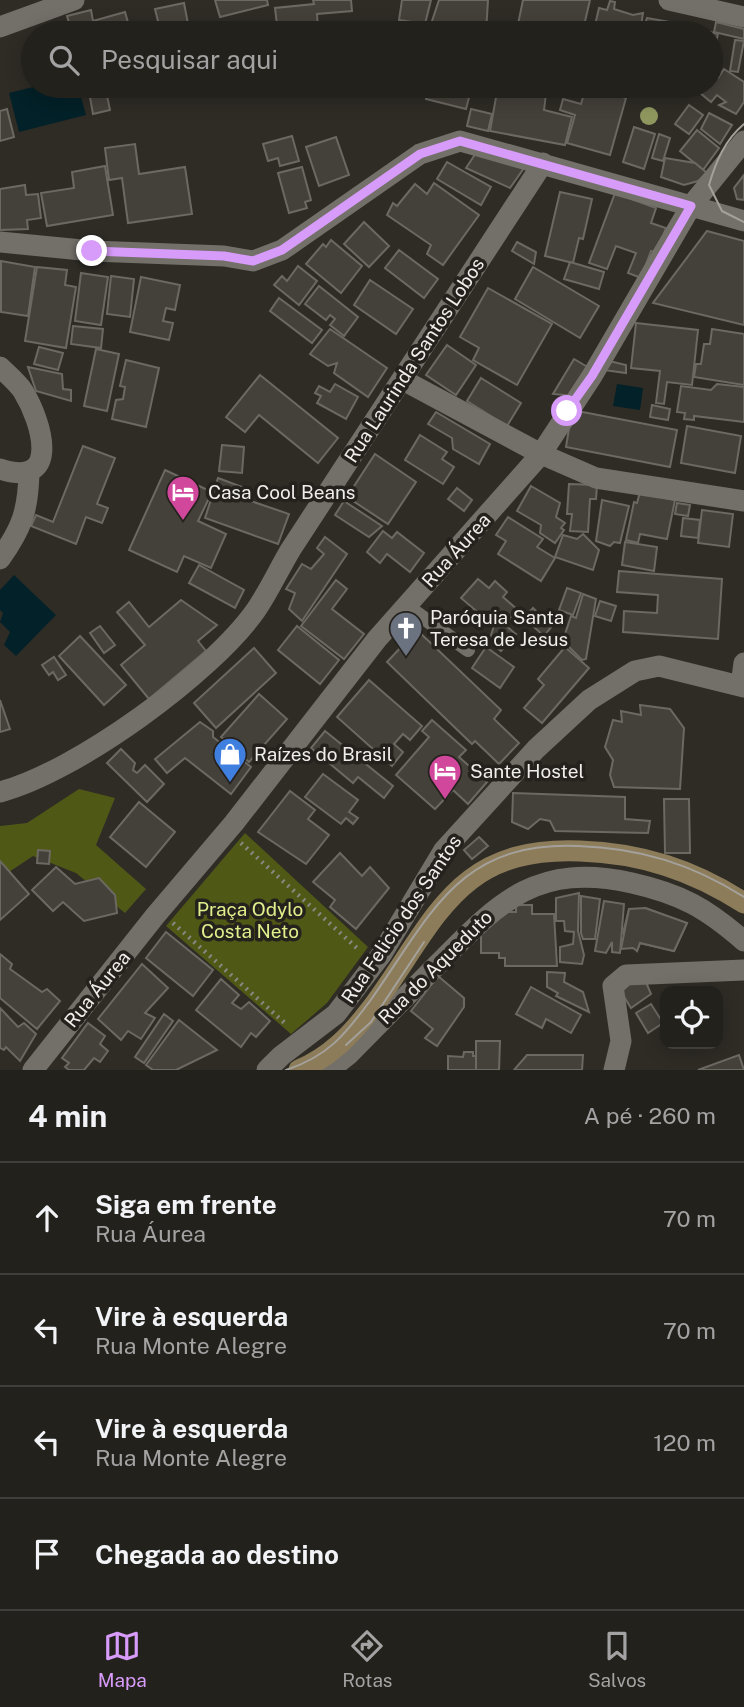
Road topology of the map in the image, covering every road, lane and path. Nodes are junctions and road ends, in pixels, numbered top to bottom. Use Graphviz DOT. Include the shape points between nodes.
graph roads {
  1 [pos="74,0"];
  2 [pos="669,0"];
  3 [pos="744,17"];
  4 [pos="0,27"];
  5 [pos="744,141"];
  6 [pos="543,163"];
  7 [pos="691,206"];
  8 [pos="744,220"];
  9 [pos="0,242"];
  10 [pos="0,366"];
  11 [pos="403,380"];
  12 [pos="541,454"];
  13 [pos="0,469"];
  14 [pos="29,473"];
  15 [pos="744,501"];
  16 [pos="0,559"];
  17 [pos="407,606"];
  18 [pos="468,650"];
  19 [pos="744,663"];
  20 [pos="742,686"];
  21 [pos="0,792"];
  22 [pos="228,831"];
  23 [pos="744,903"];
  24 [pos="160,911"];
  25 [pos="744,941"];
  26 [pos="363,954"];
  27 [pos="744,970"];
  28 [pos="289,1027"];
  29 [pos="33,1070"];
  30 [pos="267,1070"];
  31 [pos="299,1070"];
  32 [pos="329,1070"];
  33 [pos="614,1070"];
  1 -- 4 [label="street"];
  2 -- 3 [label="street"];
  5 -- 7 [label="street, Rua Áurea"];
  6 -- 7 [label="street"];
  6 -- 9 [label="street" via="460,141 442,144 420,154 282,250 253,261"];
  6 -- 11 [label="street, Rua Laurinda Santos Lobos"];
  7 -- 8 [label="street"];
  7 -- 12 [label="street, Rua Áurea"];
  10 -- 14 [label="street" via="22,389 41,437 43,451"];
  11 -- 12 [label="street"];
  11 -- 21 [label="street, Rua Laurinda Santos Lobos" via="255,611 185,684 84,754 22,786"];
  12 -- 15 [label="street" via="596,478"];
  12 -- 17 [label="street, Rua Áurea"];
  13 -- 14 [label="street"];
  14 -- 16 [label="street" via="29,507 17,536"];
  17 -- 18 [label="lane"];
  17 -- 22 [label="street, Rua Áurea"];
  19 -- 20 [label="street"];
  20 -- 30 [label="street, Rua Felicio dos Santos" via="659,666 635,671 589,700 527,758 444,850 381,956 336,1014"];
  22 -- 24 [label="street, Rua Áurea"];
  22 -- 26 [label="path"];
  23 -- 31 [label="street" via="685,871 642,858 567,850 504,859 458,887 351,1034 326,1056"];
  24 -- 28 [label="path"];
  24 -- 29 [label="street, Rua Áurea"];
  25 -- 32 [label="street, Rua do Aqueduto" via="718,918 667,891 586,876 534,886 488,912"];
  27 -- 33 [label="street" via="618,979 613,997 621,1041"];
}
